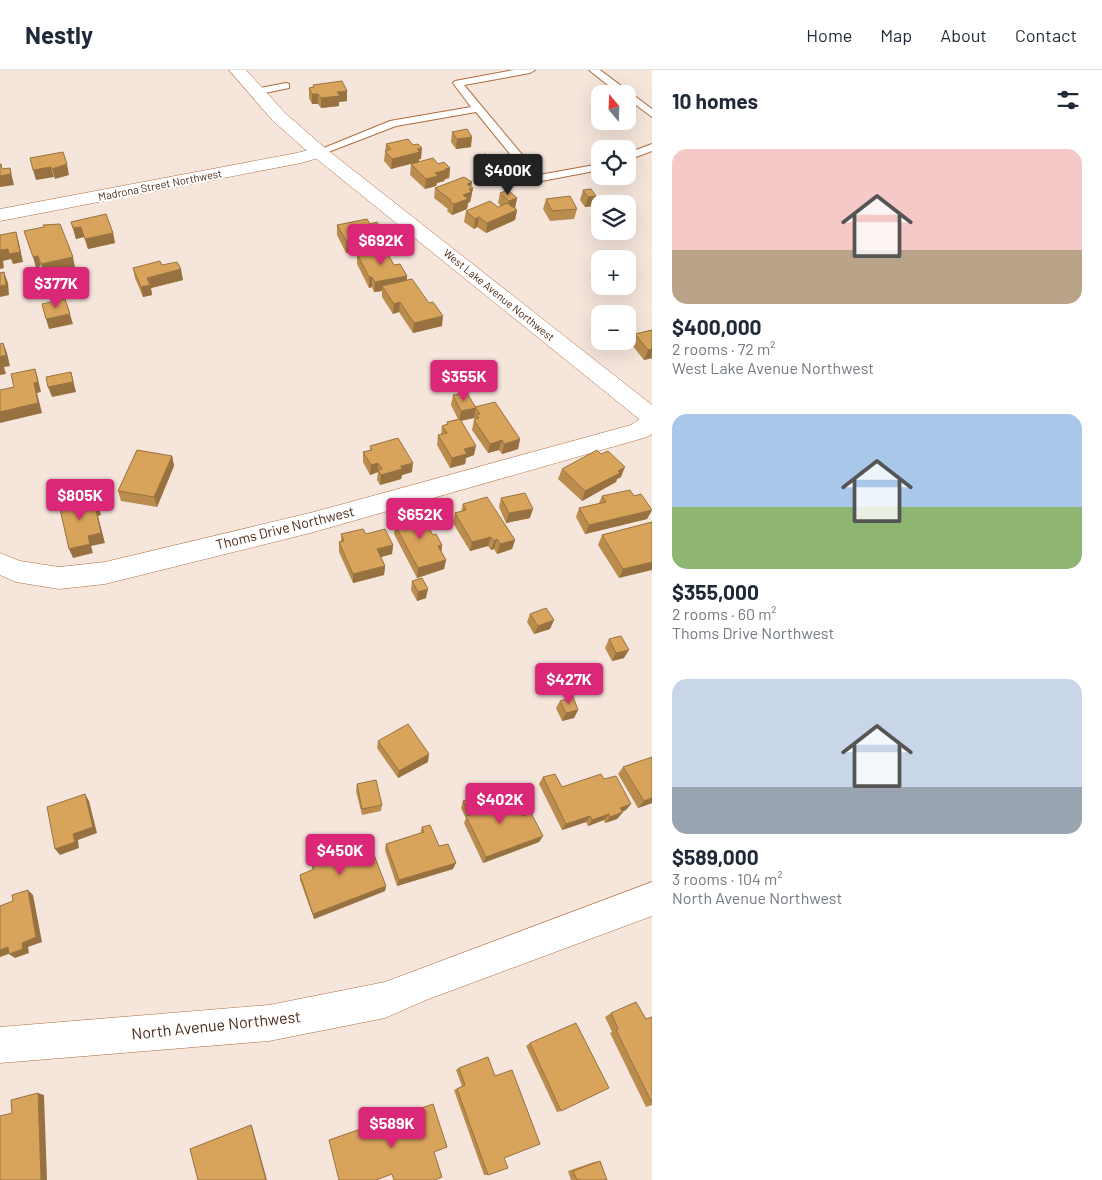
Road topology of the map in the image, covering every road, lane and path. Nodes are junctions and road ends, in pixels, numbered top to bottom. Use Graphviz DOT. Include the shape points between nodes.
graph roads {
  1 [pos="237,70"];
  2 [pos="530,70"];
  3 [pos="594,70"];
  4 [pos="615,85"];
  5 [pos="286,86"];
  6 [pos="255,92"];
  7 [pos="636,101"];
  8 [pos="478,109"];
  9 [pos="652,114"];
  10 [pos="652,147"];
  11 [pos="319,152"];
  12 [pos="636,154"];
  13 [pos="591,169"];
  14 [pos="0,215"];
  15 [pos="652,417"];
  16 [pos="652,422"];
  17 [pos="0,563"];
  18 [pos="652,898"];
  19 [pos="0,1045"];
  1 -- 6 [label="street, West Lake Avenue Northwest"];
  2 -- 8 [label="lane" via="458,83"];
  3 -- 4 [label="lane"];
  5 -- 6 [label="lane"];
  6 -- 11 [label="street, West Lake Avenue Northwest"];
  7 -- 9 [label="lane"];
  8 -- 11 [label="lane" via="394,123"];
  8 -- 13 [label="lane" via="536,179"];
  10 -- 12 [label="lane"];
  11 -- 14 [label="street, Madrona Street Northwest"];
  11 -- 15 [label="street, West Lake Avenue Northwest"];
  16 -- 17 [label="street, Thoms Drive Northwest" via="639,431 324,519 105,573 59,578 16,571"];
  18 -- 19 [label="street, North Avenue Northwest" via="385,1000 269,1023"];
}
